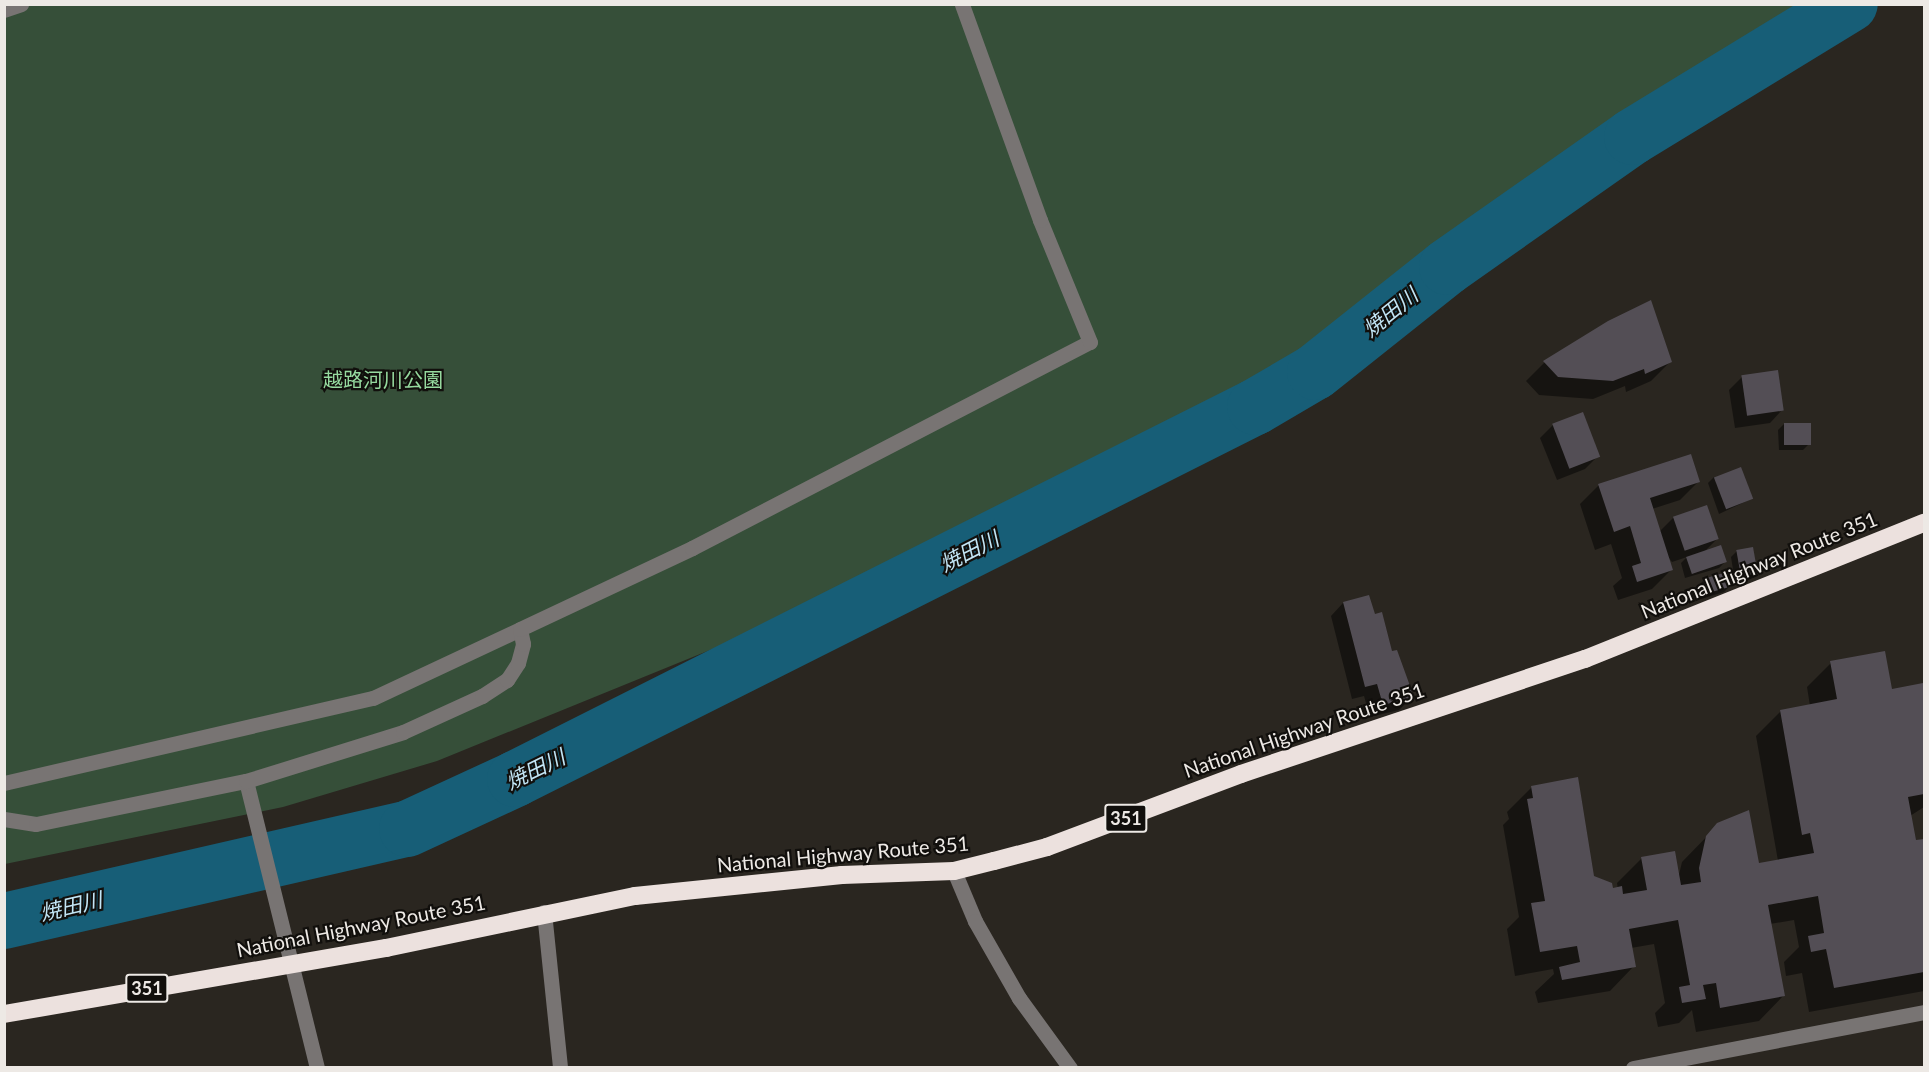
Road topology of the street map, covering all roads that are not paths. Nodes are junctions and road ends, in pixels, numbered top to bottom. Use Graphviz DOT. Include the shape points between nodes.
graph roads {
  1 [pos="21,4"];
  2 [pos="962,4"];
  3 [pos="4,10"];
  4 [pos="1924,523"];
  5 [pos="520,629"];
  6 [pos="246,781"];
  7 [pos="4,783"];
  8 [pos="4,819"];
  9 [pos="954,871"];
  10 [pos="544,912"];
  11 [pos="291,965"];
  12 [pos="1924,1012"];
  13 [pos="4,1014"];
  14 [pos="317,1068"];
  15 [pos="560,1068"];
  16 [pos="1070,1068"];
  17 [pos="1633,1068"];
  1 -- 3 [label="street"];
  2 -- 5 [label="street" via="1040,220 1090,342 692,548"];
  4 -- 9 [label="highway, National Highway Route 351 / 351" via="1585,659 1241,774 1047,847"];
  5 -- 6 [label="street" via="518,663 507,680 482,696 403,732"];
  5 -- 7 [label="street" via="373,698"];
  6 -- 8 [label="street" via="36,824"];
  6 -- 11 [label="street"];
  9 -- 10 [label="highway, National Highway Route 351 / 351" via="736,885"];
  9 -- 16 [label="street" via="975,921 1019,998"];
  10 -- 11 [label="highway, National Highway Route 351 / 351"];
  10 -- 15 [label="street"];
  11 -- 13 [label="highway, National Highway Route 351 / 351"];
  11 -- 14 [label="street"];
  12 -- 17 [label="street"];
}
